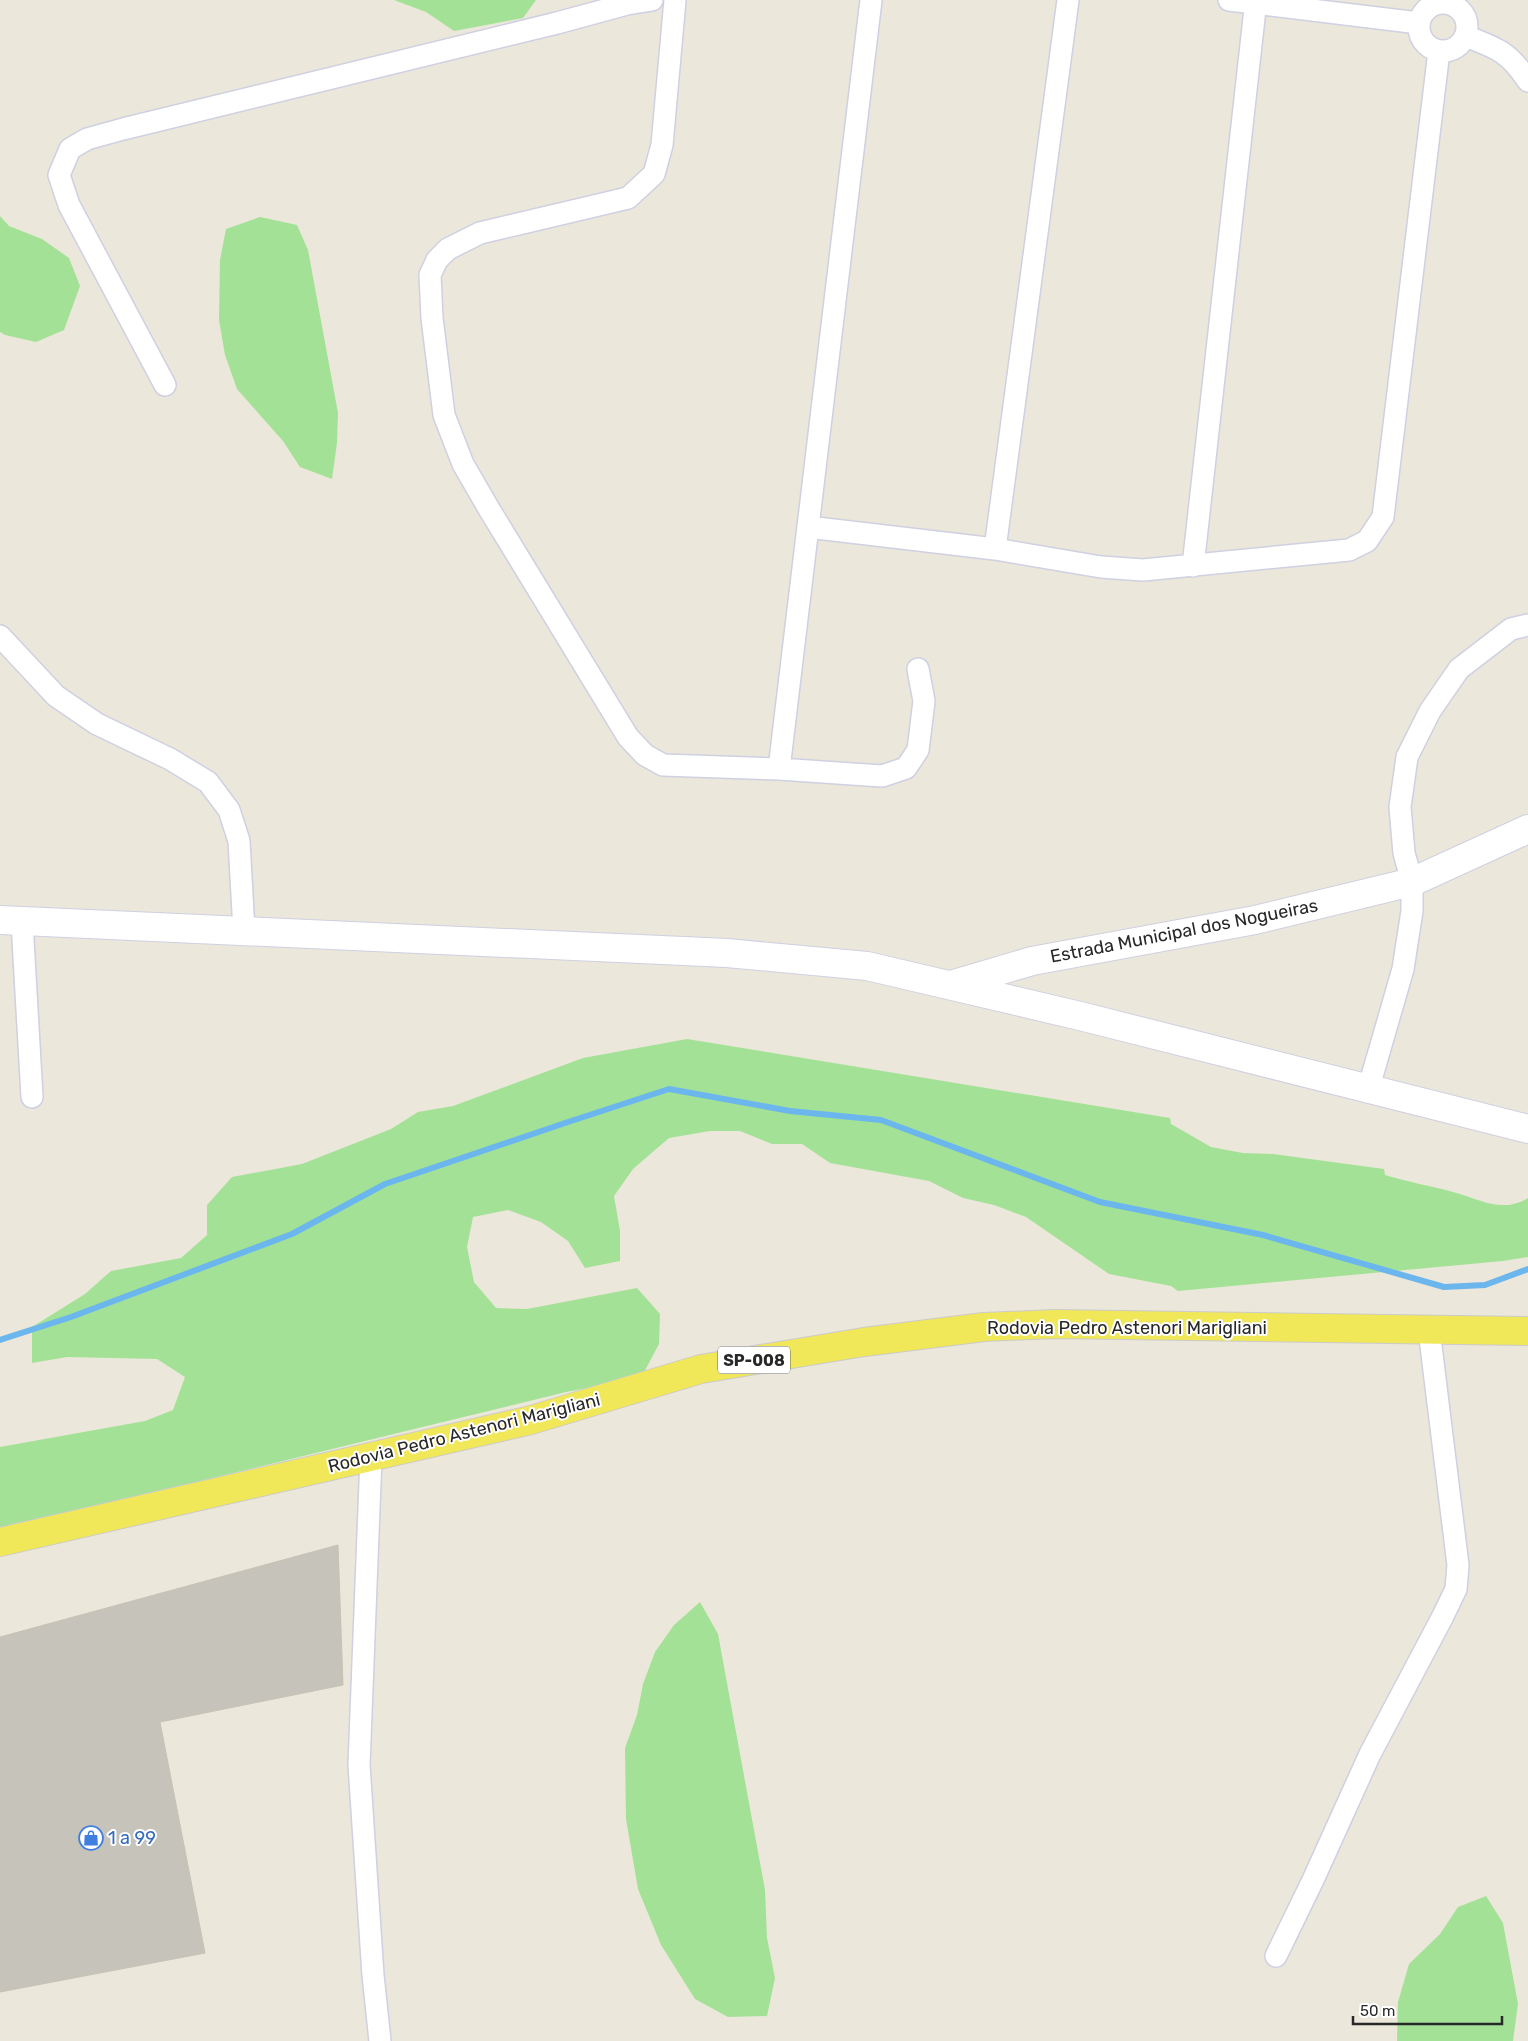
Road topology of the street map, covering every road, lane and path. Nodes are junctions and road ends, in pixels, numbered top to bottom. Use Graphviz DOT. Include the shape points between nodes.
graph roads {
  1 [pos="652,0"];
  2 [pos="675,0"];
  3 [pos="871,0"];
  4 [pos="1068,0"];
  5 [pos="1229,0"];
  6 [pos="1256,2"];
  7 [pos="1444,2"];
  8 [pos="1419,24"];
  9 [pos="1465,36"];
  10 [pos="1439,51"];
  11 [pos="1528,81"];
  12 [pos="165,385"];
  13 [pos="808,526"];
  14 [pos="995,549"];
  15 [pos="1193,566"];
  16 [pos="1528,625"];
  17 [pos="0,636"];
  18 [pos="918,669"];
  19 [pos="779,769"];
  20 [pos="1528,829"];
  21 [pos="1412,882"];
  22 [pos="11,921"];
  23 [pos="244,931"];
  24 [pos="950,986"];
  25 [pos="1368,1090"];
  26 [pos="32,1097"];
  27 [pos="1528,1130"];
  28 [pos="1429,1330"];
  29 [pos="1528,1331"];
  30 [pos="371,1457"];
  31 [pos="0,1542"];
  32 [pos="1276,1956"];
  33 [pos="380,2041"];
  1 -- 12 [label="street" via="123,129 87,139 70,149 59,175 69,205"];
  2 -- 19 [label="street" via="662,145 654,174 628,198 480,233 448,249 437,260 430,275 444,415 463,464 489,509 628,737 645,755 663,765"];
  3 -- 13 [label="street"];
  4 -- 14 [label="street"];
  5 -- 6 [label="street"];
  6 -- 8 [label="street"];
  6 -- 15 [label="street"];
  7 -- 8 [label="street" via="1428,9"];
  7 -- 9 [label="street" via="1463,14 1467,25"];
  8 -- 10 [label="street" via="1420,36 1428,46"];
  9 -- 10 [label="street" via="1450,51"];
  9 -- 11 [label="street" via="1511,58"];
  10 -- 15 [label="street" via="1383,517 1367,541 1349,550"];
  13 -- 14 [label="street"];
  13 -- 19 [label="street"];
  14 -- 15 [label="street" via="1101,567 1143,570"];
  16 -- 21 [label="street" via="1511,629 1459,670 1430,711 1407,757 1400,807 1404,853"];
  17 -- 23 [label="street" via="56,696 97,724 170,758 208,782 230,810 239,841"];
  18 -- 19 [label="street" via="924,701 918,750 906,768 882,776"];
  20 -- 21 [label="street, Estrada Municipal dos Nogueiras"];
  21 -- 24 [label="street, Estrada Municipal dos Nogueiras" via="1255,920 1032,961"];
  21 -- 25 [label="street" via="1412,911 1403,968"];
  22 -- 23 [label="street"];
  22 -- 26 [label="street"];
  23 -- 24 [label="street" via="727,953 867,966"];
  24 -- 25 [label="street"];
  25 -- 27 [label="street"];
  28 -- 29 [label="main road, Rodovia Pedro Astenori Marigliani / SP-008"];
  28 -- 30 [label="main road, Rodovia Pedro Astenori Marigliani / SP-008" via="1055,1324 984,1327 864,1342 701,1369 531,1420"];
  28 -- 32 [label="street" via="1458,1565 1456,1589 1370,1754"];
  30 -- 31 [label="main road, Rodovia Pedro Astenori Marigliani / SP-008"];
  30 -- 33 [label="street" via="359,1765"];
}
